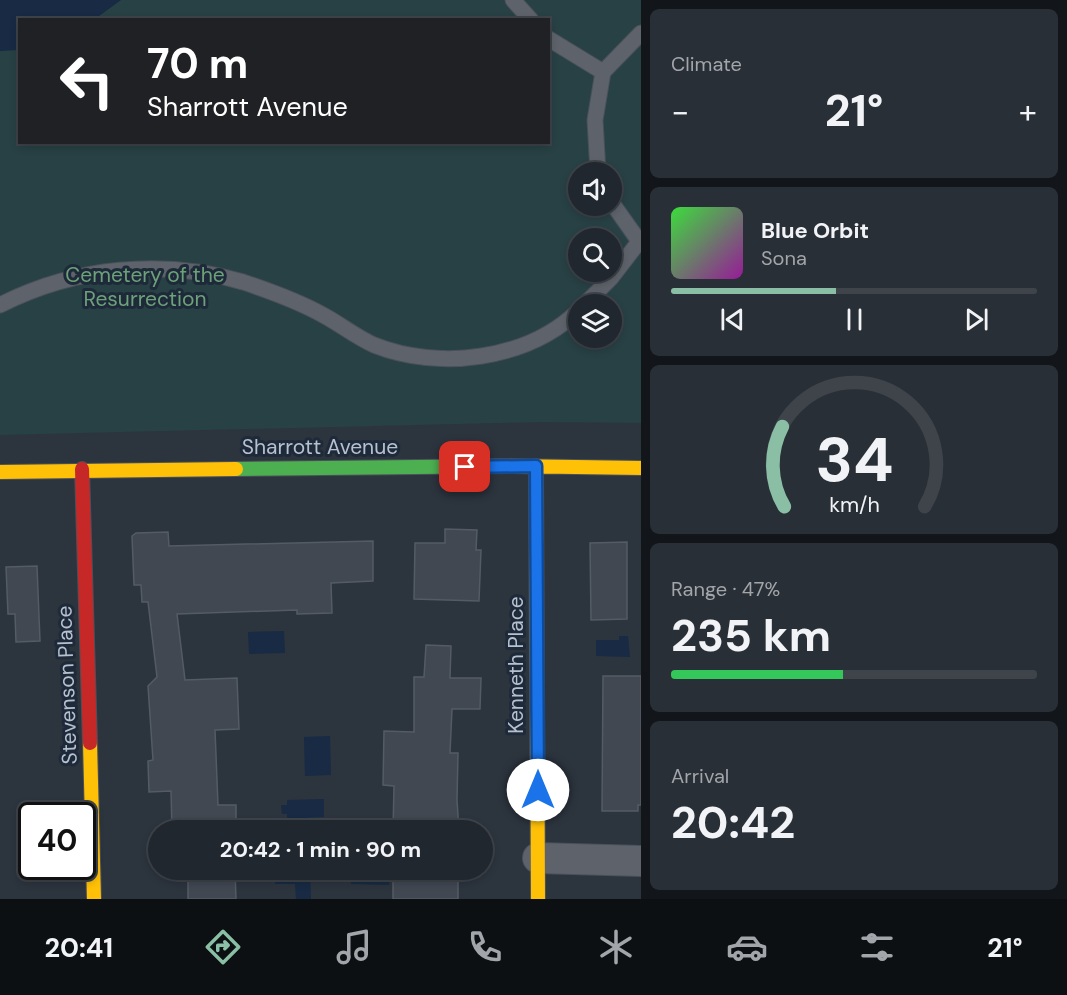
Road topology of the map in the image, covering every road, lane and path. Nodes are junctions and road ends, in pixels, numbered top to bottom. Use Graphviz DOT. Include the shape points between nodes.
graph roads {
  1 [pos="513,0"];
  2 [pos="529,18"];
  3 [pos="641,33"];
  4 [pos="550,40"];
  5 [pos="603,72"];
  6 [pos="597,162"];
  7 [pos="621,216"];
  8 [pos="640,243"];
  9 [pos="595,294"];
  10 [pos="0,305"];
  11 [pos="568,318"];
  12 [pos="536,466"];
  13 [pos="641,468"];
  14 [pos="82,469"];
  15 [pos="0,472"];
  16 [pos="538,858"];
  17 [pos="641,861"];
  18 [pos="94,899"];
  19 [pos="538,899"];
  1 -- 2 [label="lane"];
  3 -- 5 [label="lane"];
  4 -- 5 [label="lane"];
  5 -- 6 [label="lane" via="595,120"];
  7 -- 8 [label="lane"];
  8 -- 9 [label="lane"];
  10 -- 11 [label="lane" via="30,290 83,274 144,268 193,271 291,299 374,345 408,355 448,360 497,354 544,334"];
  12 -- 13 [label="street, Sharrott Avenue"];
  12 -- 14 [label="street, Sharrott Avenue"];
  12 -- 16 [label="street, Kenneth Place"];
  14 -- 15 [label="street, Sharrott Avenue"];
  14 -- 18 [label="street, Stevenson Place"];
  16 -- 17 [label="street"];
  16 -- 19 [label="street, Kenneth Place"];
}
